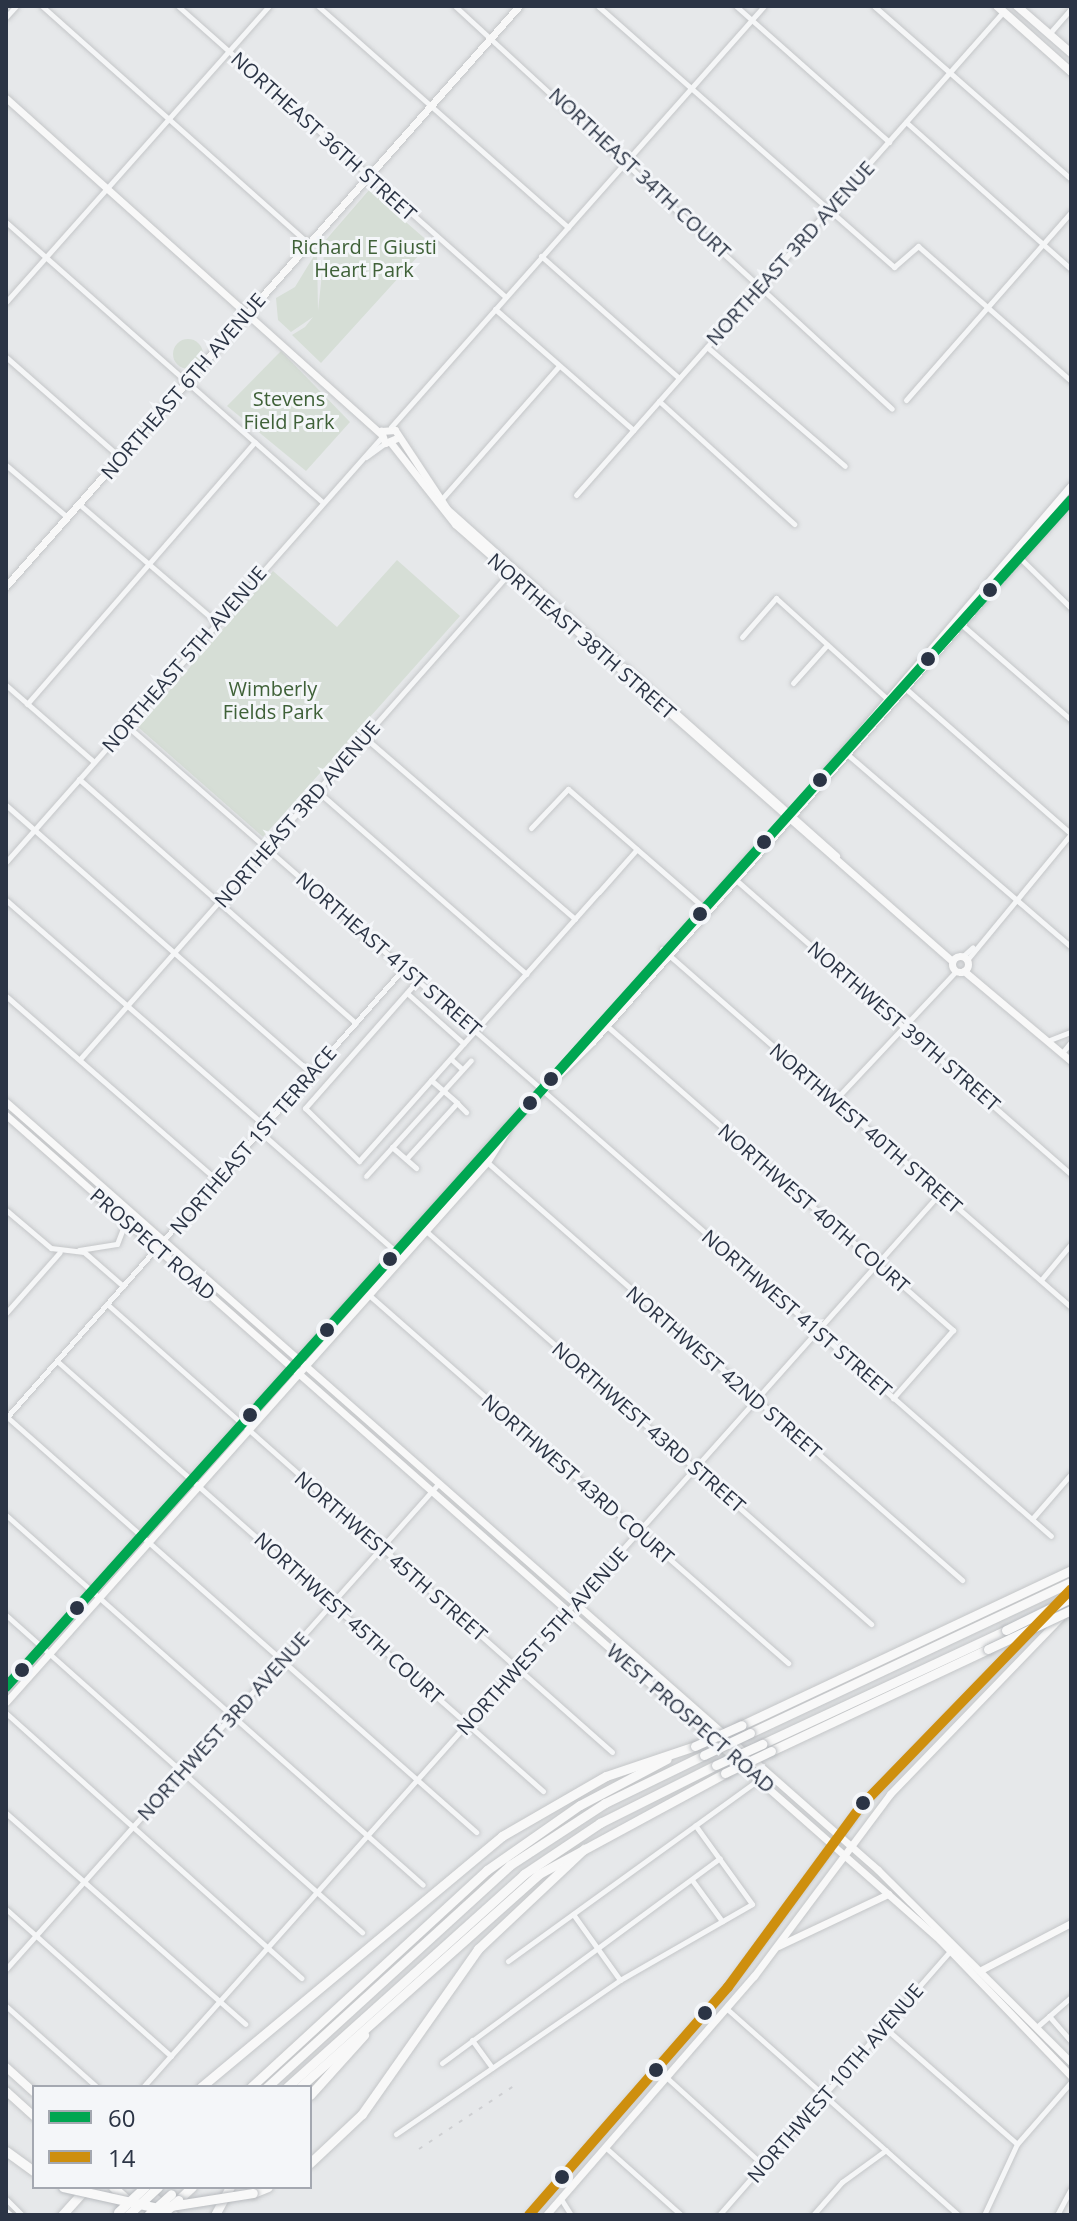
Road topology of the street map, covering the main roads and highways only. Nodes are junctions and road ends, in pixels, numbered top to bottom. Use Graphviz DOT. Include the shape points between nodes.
graph roads {
  1 [pos="519,6"];
  2 [pos="1017,6"];
  3 [pos="1000,9"];
  4 [pos="1026,14"];
  5 [pos="1071,53"];
  6 [pos="1071,72"];
  7 [pos="6,98"];
  8 [pos="248,313"];
  9 [pos="1071,485"];
  10 [pos="1071,500"];
  11 [pos="6,586"];
  12 [pos="904,675"];
  13 [pos="905,688"];
  14 [pos="885,697"];
  15 [pos="884,712"];
  16 [pos="814,786"];
  17 [pos="788,814"];
  18 [pos="757,848"];
  19 [pos="578,1052"];
  20 [pos="1071,1061"];
  21 [pos="6,1102"];
  22 [pos="6,1115"];
  23 [pos="26,1119"];
  24 [pos="19,1127"];
  25 [pos="507,1130"];
  26 [pos="426,1217"];
  27 [pos="426,1231"];
  28 [pos="303,1362"];
  29 [pos="296,1369"];
  30 [pos="244,1427"];
  31 [pos="1071,1570"];
  32 [pos="1071,1582"];
  33 [pos="1071,1589"];
  34 [pos="1071,1598"];
  35 [pos="1071,1608"];
  36 [pos="1021,1646"];
  37 [pos="1007,1680"];
  38 [pos="6,1687"];
  39 [pos="6,1702"];
  40 [pos="695,1746"];
  41 [pos="838,1835"];
  42 [pos="595,1839"];
  43 [pos="832,1844"];
  44 [pos="849,1844"];
  45 [pos="842,1853"];
  46 [pos="888,1894"];
  47 [pos="1071,1923"];
  48 [pos="776,1947"];
  49 [pos="983,1967"];
  50 [pos="976,1975"];
  51 [pos="388,2006"];
  52 [pos="666,2059"];
  53 [pos="1071,2062"];
  54 [pos="6,2067"];
  55 [pos="658,2069"];
  56 [pos="213,2077"];
  57 [pos="665,2077"];
  58 [pos="1071,2079"];
  59 [pos="199,2085"];
  60 [pos="203,2085"];
  61 [pos="253,2085"];
  62 [pos="269,2085"];
  63 [pos="289,2085"];
  64 [pos="302,2085"];
  65 [pos="32,2090"];
  66 [pos="654,2090"];
  67 [pos="6,2091"];
  68 [pos="312,2093"];
  69 [pos="32,2114"];
  70 [pos="6,2151"];
  71 [pos="312,2161"];
  72 [pos="32,2170"];
  73 [pos="554,2187"];
  74 [pos="72,2189"];
  75 [pos="115,2189"];
  76 [pos="142,2189"];
  77 [pos="146,2189"];
  78 [pos="155,2189"];
  79 [pos="229,2189"];
  80 [pos="263,2189"];
  81 [pos="78,2192"];
  82 [pos="176,2194"];
  83 [pos="561,2198"];
  84 [pos="120,2214"];
  85 [pos="62,2215"];
  86 [pos="146,2215"];
  87 [pos="161,2215"];
  88 [pos="174,2215"];
  89 [pos="215,2215"];
  90 [pos="529,2215"];
  91 [pos="546,2215"];
  1 -- 8 [label="main road, NORTHEAST 6TH AVENUE"];
  2 -- 4 [label="main road"];
  3 -- 4 [label="main road"];
  3 -- 6 [label="main road"];
  4 -- 5 [label="main road"];
  7 -- 8 [label="main road, NORTHEAST 38TH STREET"];
  8 -- 11 [label="main road, NORTHEAST 6TH AVENUE"];
  8 -- 17 [label="main road, NORTHEAST 38TH STREET" via="388,435 438,503 511,571"];
  9 -- 12 [label="main road"];
  10 -- 13 [label="main road"];
  12 -- 13 [label="main road"];
  12 -- 14 [label="main road"];
  13 -- 15 [label="main road"];
  14 -- 15 [label="main road"];
  14 -- 16 [label="main road"];
  15 -- 16 [label="main road"];
  16 -- 17 [label="main road"];
  17 -- 18 [label="main road"];
  17 -- 20 [label="main road, NORTHEAST 38TH STREET"];
  18 -- 19 [label="main road" via="700,904"];
  18 -- 19 [label="main road" via="736,880"];
  19 -- 25 [label="main road"];
  21 -- 23 [label="main road, PROSPECT ROAD"];
  22 -- 24 [label="main road, PROSPECT ROAD"];
  23 -- 24 [label="main road"];
  23 -- 28 [label="main road, PROSPECT ROAD"];
  24 -- 29 [label="main road, PROSPECT ROAD"];
  25 -- 26 [label="main road"];
  25 -- 27 [label="main road" via="487,1162"];
  26 -- 27 [label="main road"];
  26 -- 28 [label="main road"];
  27 -- 28 [label="main road"];
  28 -- 29 [label="main road"];
  28 -- 41 [label="main road, WEST PROSPECT ROAD"];
  29 -- 30 [label="main road"];
  29 -- 43 [label="main road, WEST PROSPECT ROAD"];
  30 -- 38 [label="main road" via="191,1478"];
  30 -- 39 [label="main road"];
  31 -- 40 [label="highway, bridge"];
  32 -- 62 [label="highway, bridge" via="585,1814 502,1872"];
  33 -- 36 [label="main road"];
  34 -- 63 [label="highway, bridge" via="620,1812 524,1874"];
  35 -- 37 [label="main road"];
  35 -- 42 [label="highway, bridge"];
  36 -- 37 [label="main road"];
  36 -- 41 [label="main road"];
  37 -- 44 [label="main road"];
  40 -- 56 [label="highway" via="606,1776 509,1831"];
  40 -- 61 [label="highway" via="580,1805 495,1863"];
  41 -- 43 [label="main road"];
  41 -- 44 [label="main road, WEST PROSPECT ROAD"];
  42 -- 51 [label="highway" via="504,1901"];
  42 -- 71 [label="highway" via="478,1949 362,2114"];
  43 -- 45 [label="main road, WEST PROSPECT ROAD"];
  43 -- 52 [label="main road"];
  44 -- 45 [label="main road"];
  44 -- 49 [label="main road, WEST PROSPECT ROAD"];
  45 -- 46 [label="main road, WEST PROSPECT ROAD"];
  45 -- 48 [label="main road"];
  46 -- 48 [label="main road"];
  46 -- 50 [label="main road, WEST PROSPECT ROAD"];
  47 -- 49 [label="main road"];
  48 -- 57 [label="main road"];
  49 -- 50 [label="main road"];
  49 -- 53 [label="main road, WEST PROSPECT ROAD"];
  50 -- 58 [label="main road, WEST PROSPECT ROAD"];
  51 -- 64 [label="highway"];
  51 -- 68 [label="highway"];
  52 -- 55 [label="main road"];
  52 -- 57 [label="main road"];
  54 -- 65 [label="main road"];
  55 -- 66 [label="main road"];
  55 -- 73 [label="main road"];
  56 -- 59 [label="highway"];
  56 -- 60 [label="highway"];
  57 -- 66 [label="main road"];
  66 -- 83 [label="main road"];
  67 -- 69 [label="main road"];
  70 -- 72 [label="highway"];
  73 -- 83 [label="main road"];
  73 -- 90 [label="main road"];
  74 -- 80 [label="highway, bridge" via="158,2208"];
  75 -- 86 [label="highway"];
  76 -- 84 [label="highway, bridge"];
  77 -- 88 [label="highway"];
  78 -- 84 [label="highway, bridge"];
  79 -- 89 [label="highway"];
  81 -- 85 [label="highway"];
  82 -- 86 [label="highway, bridge"];
  82 -- 87 [label="highway, bridge"];
  83 -- 91 [label="main road"];
}
